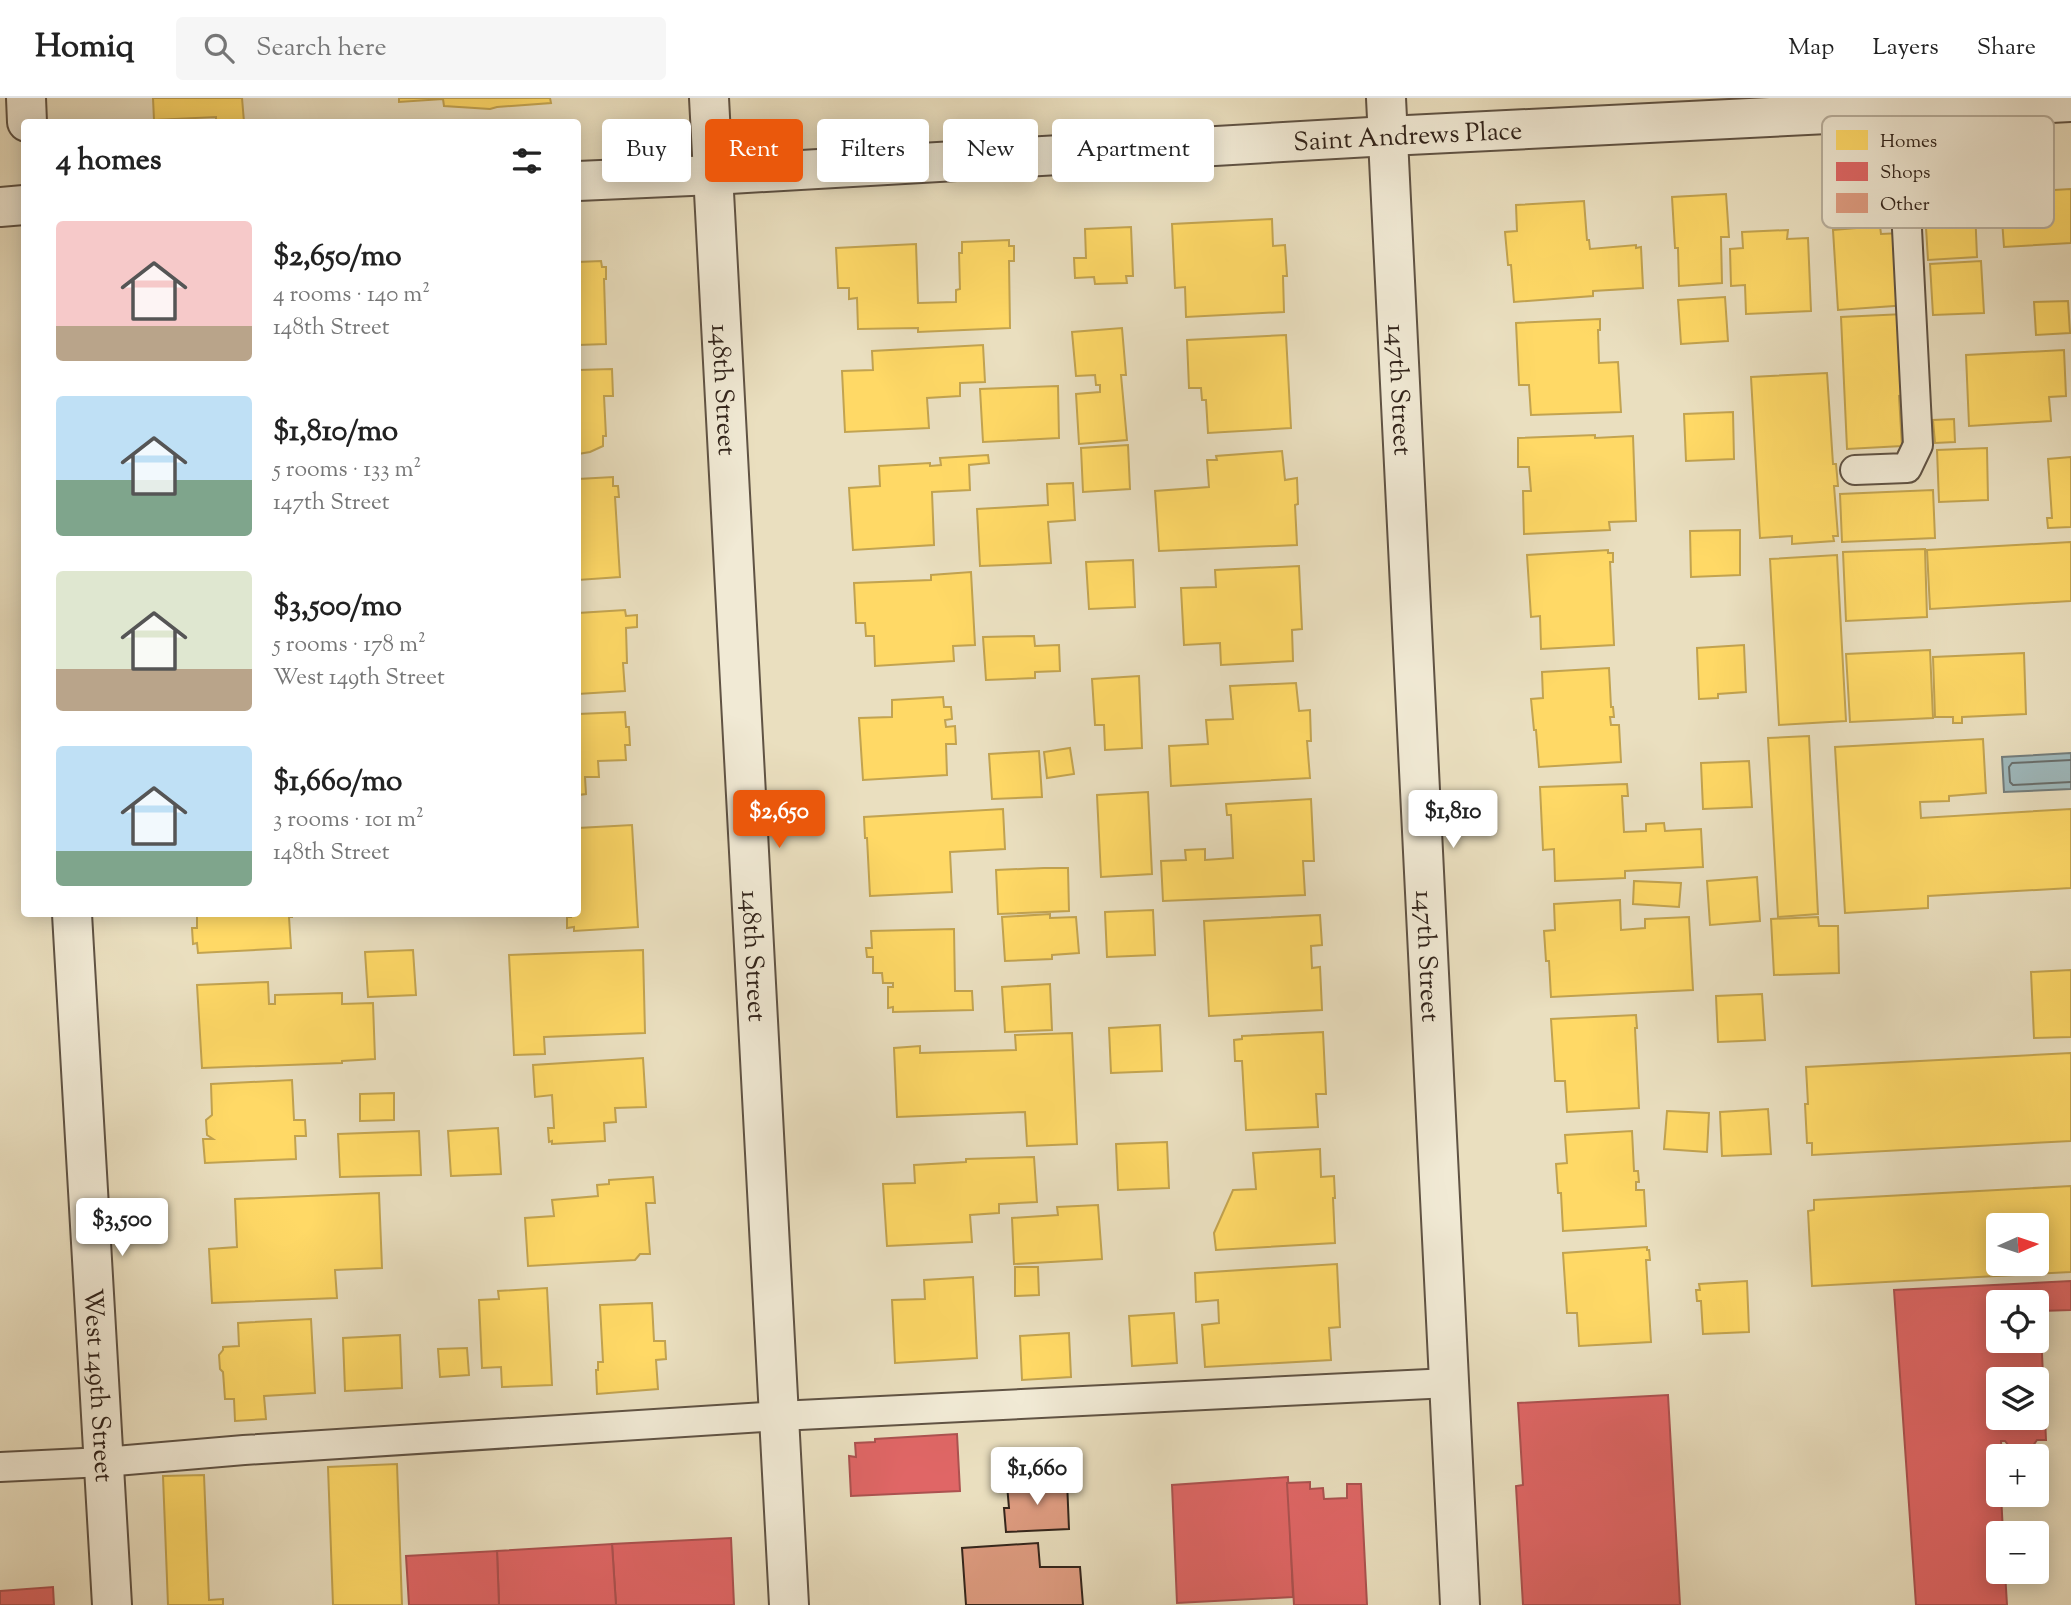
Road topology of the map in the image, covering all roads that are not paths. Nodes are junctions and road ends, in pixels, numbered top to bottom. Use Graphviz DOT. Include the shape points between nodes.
graph roads {
  1 [pos="26,98"];
  2 [pos="709,98"];
  3 [pos="1386,98"];
  4 [pos="2071,102"];
  5 [pos="1901,110"];
  6 [pos="1901,116"];
  7 [pos="27,119"];
  8 [pos="710,119"];
  9 [pos="1388,136"];
  10 [pos="803,170"];
  11 [pos="705,175"];
  12 [pos="581,181"];
  13 [pos="713,182"];
  14 [pos="21,205"];
  15 [pos="0,207"];
  16 [pos="1907,228"];
  17 [pos="1855,470"];
  18 [pos="72,917"];
  19 [pos="1449,1383"];
  20 [pos="779,1416"];
  21 [pos="104,1462"];
  22 [pos="0,1467"];
  23 [pos="112,1605"];
  24 [pos="789,1605"];
  25 [pos="1460,1605"];
  1 -- 7 [label="street"];
  2 -- 8 [label="street, 148th Street"];
  3 -- 9 [label="street, 147th Street"];
  4 -- 5 [label="street, Saint Andrews Place"];
  5 -- 6 [label="lane"];
  5 -- 9 [label="street, Saint Andrews Place"];
  9 -- 10 [label="street, Saint Andrews Place"];
  9 -- 19 [label="street, 147th Street"];
  11 -- 12 [label="street, Saint Andrews Place"];
  13 -- 20 [label="street, 148th Street"];
  14 -- 15 [label="street"];
  16 -- 17 [label="lane" via="1919,445 1907,468"];
  18 -- 21 [label="street, West 149th Street"];
  19 -- 20 [label="lane"];
  19 -- 25 [label="street, 147th Street"];
  20 -- 21 [label="lane"];
  20 -- 24 [label="street, 148th Street"];
  21 -- 22 [label="lane"];
  21 -- 23 [label="street, West 149th Street"];
}
